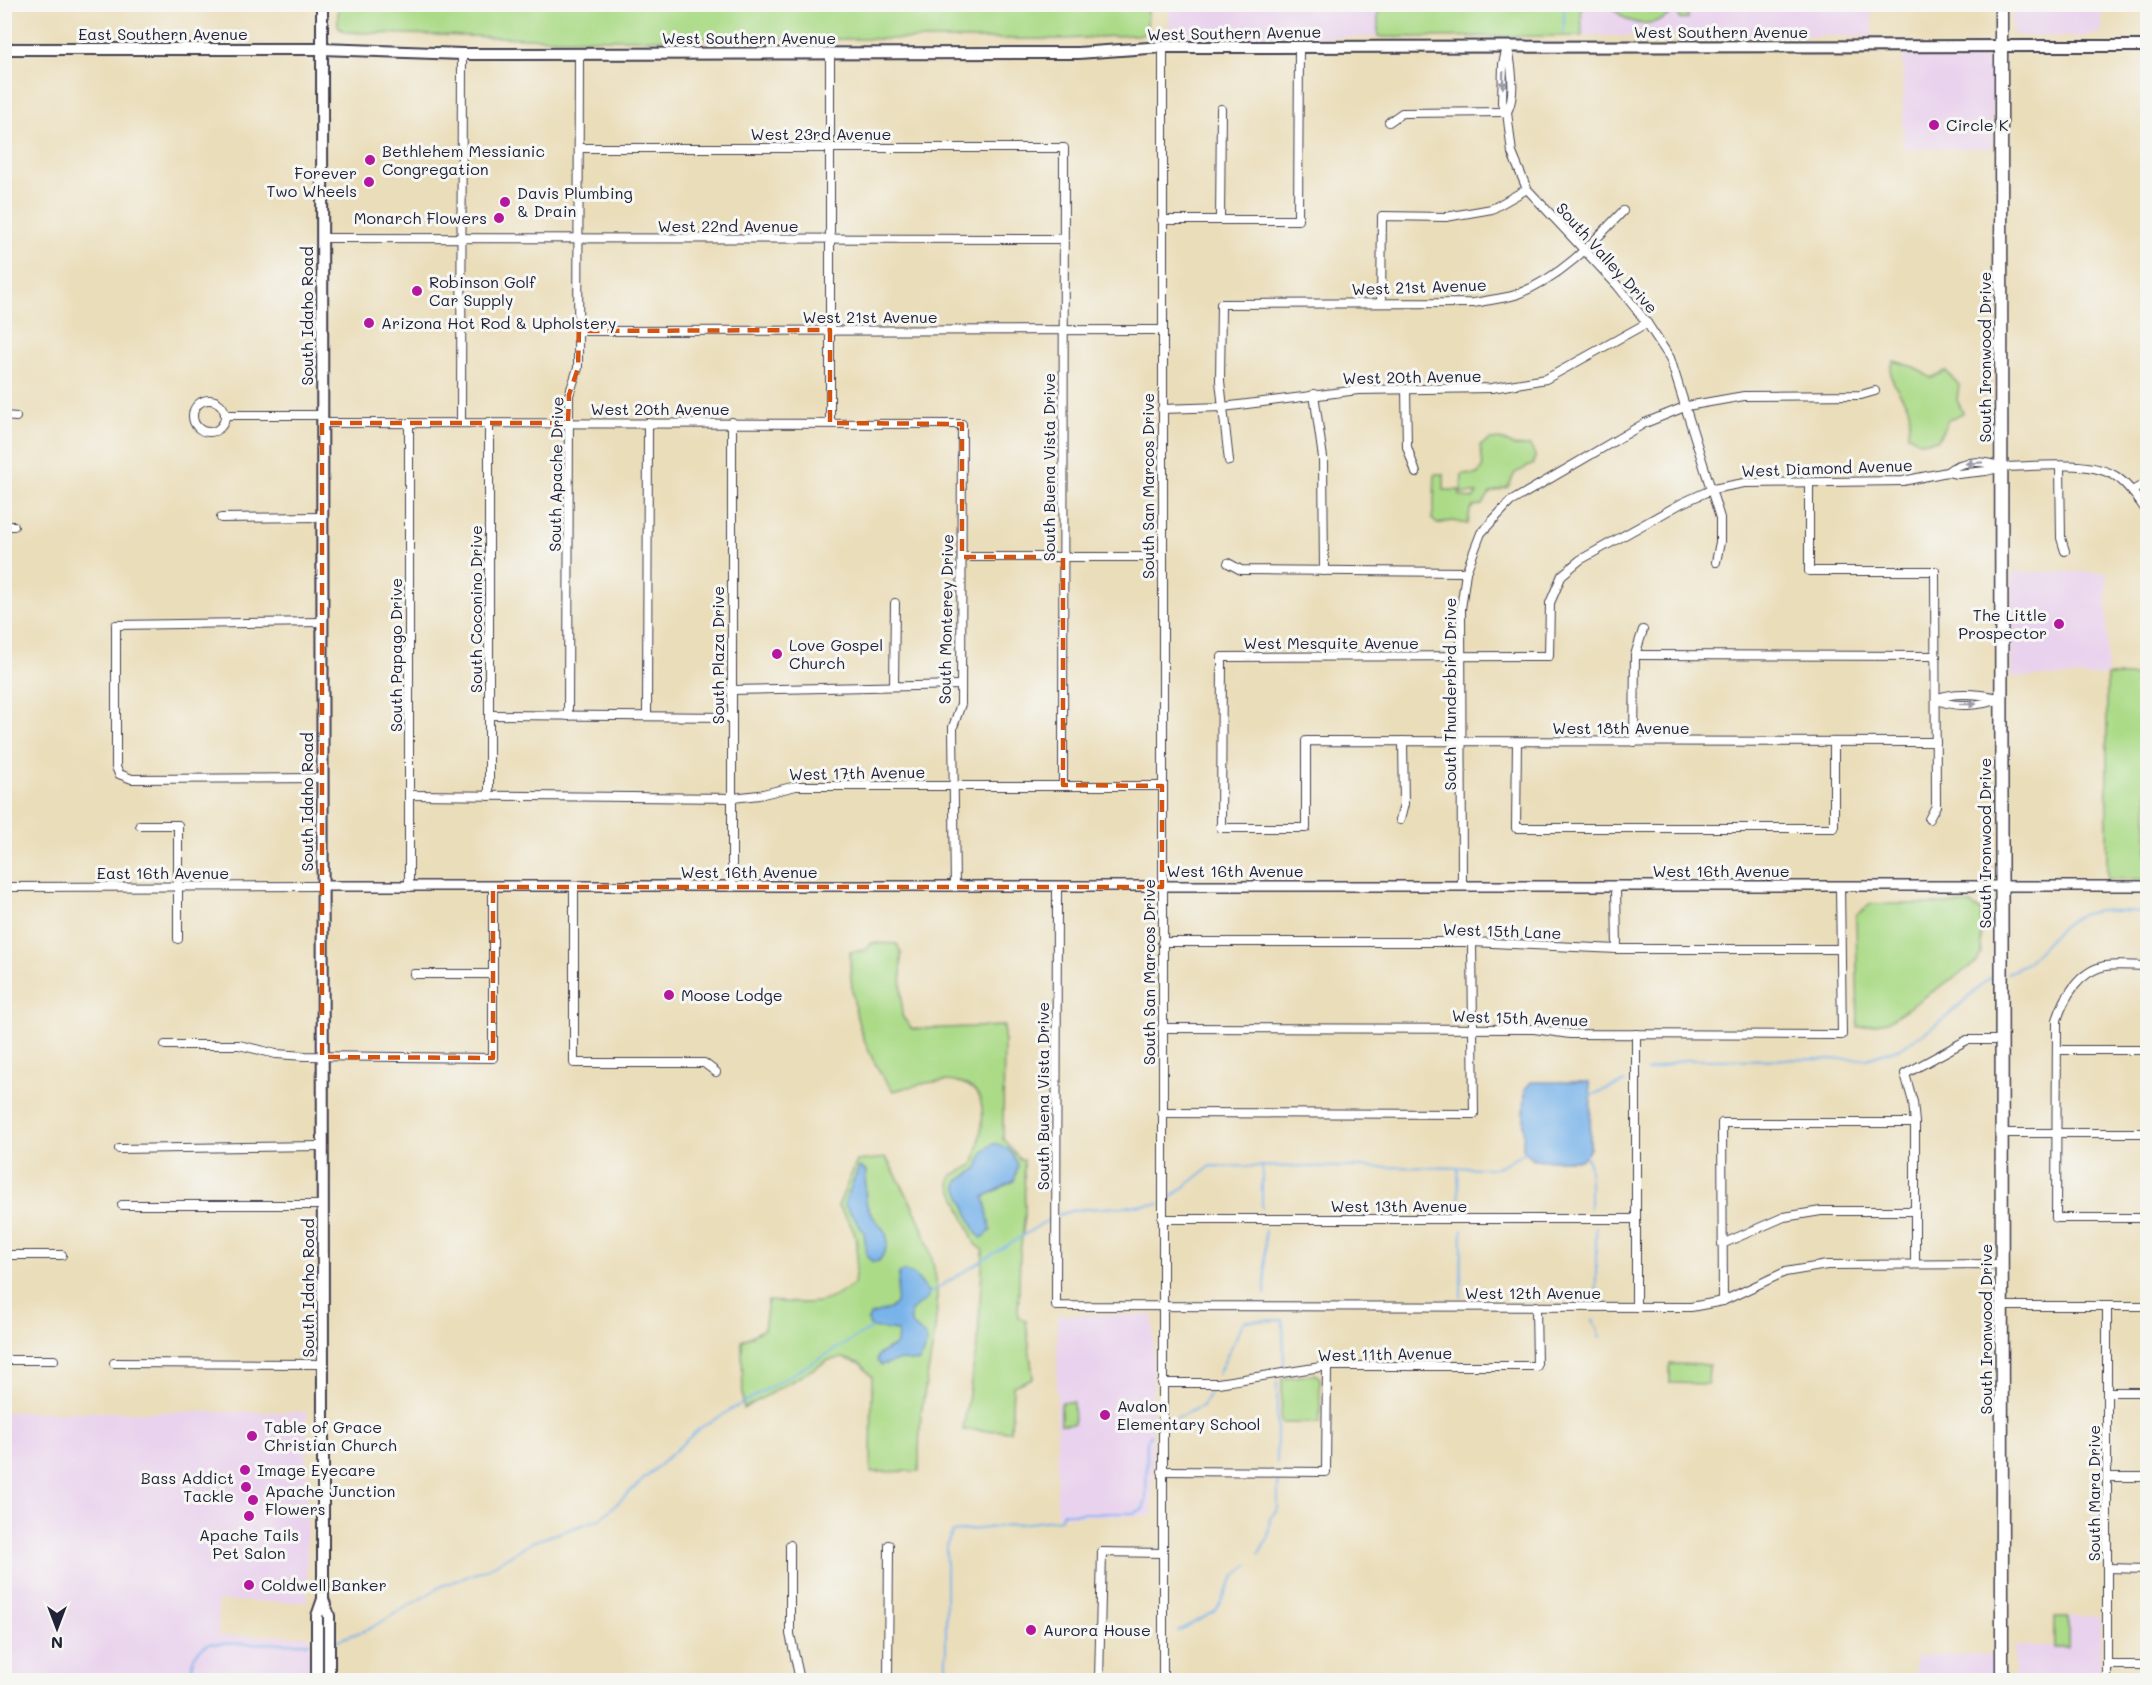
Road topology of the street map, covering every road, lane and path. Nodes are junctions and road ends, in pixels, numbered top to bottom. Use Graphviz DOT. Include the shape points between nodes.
graph roads {
  1 [pos="322,4"];
  2 [pos="2001,4"];
  3 [pos="2148,46"];
  4 [pos="1163,47"];
  5 [pos="1299,47"];
  6 [pos="1507,47"];
  7 [pos="2001,47"];
  8 [pos="4,49"];
  9 [pos="322,49"];
  10 [pos="830,53"];
  11 [pos="462,54"];
  12 [pos="579,54"];
  13 [pos="1221,109"];
  14 [pos="1507,112"];
  15 [pos="1389,122"];
  16 [pos="830,147"];
  17 [pos="579,148"];
  18 [pos="1064,148"];
  19 [pos="1527,189"];
  20 [pos="1623,211"];
  21 [pos="1162,220"];
  22 [pos="1220,220"];
  23 [pos="322,238"];
  24 [pos="461,239"];
  25 [pos="1063,239"];
  26 [pos="579,240"];
  27 [pos="831,240"];
  28 [pos="1586,250"];
  29 [pos="1381,303"];
  30 [pos="1647,323"];
  31 [pos="830,330"];
  32 [pos="1063,330"];
  33 [pos="1162,330"];
  34 [pos="579,331"];
  35 [pos="1406,389"];
  36 [pos="1875,391"];
  37 [pos="1314,394"];
  38 [pos="1687,406"];
  39 [pos="1222,407"];
  40 [pos="1162,409"];
  41 [pos="225,415"];
  42 [pos="4,416"];
  43 [pos="16,417"];
  44 [pos="322,419"];
  45 [pos="489,422"];
  46 [pos="732,422"];
  47 [pos="409,423"];
  48 [pos="461,423"];
  49 [pos="568,423"];
  50 [pos="648,423"];
  51 [pos="830,423"];
  52 [pos="962,423"];
  53 [pos="1229,461"];
  54 [pos="2002,466"];
  55 [pos="2060,467"];
  56 [pos="1416,473"];
  57 [pos="1809,482"];
  58 [pos="2148,482"];
  59 [pos="1713,489"];
  60 [pos="2132,491"];
  61 [pos="2148,513"];
  62 [pos="322,517"];
  63 [pos="220,518"];
  64 [pos="4,526"];
  65 [pos="14,526"];
  66 [pos="2065,551"];
  67 [pos="962,557"];
  68 [pos="1063,557"];
  69 [pos="1162,557"];
  70 [pos="1227,562"];
  71 [pos="1716,562"];
  72 [pos="1324,571"];
  73 [pos="1466,572"];
  74 [pos="895,603"];
  75 [pos="322,622"];
  76 [pos="1643,630"];
  77 [pos="1635,655"];
  78 [pos="1462,656"];
  79 [pos="1549,656"];
  80 [pos="1936,656"];
  81 [pos="961,684"];
  82 [pos="894,686"];
  83 [pos="731,690"];
  84 [pos="1936,699"];
  85 [pos="2001,699"];
  86 [pos="490,716"];
  87 [pos="568,716"];
  88 [pos="647,716"];
  89 [pos="731,717"];
  90 [pos="1403,741"];
  91 [pos="1462,742"];
  92 [pos="1517,742"];
  93 [pos="1634,742"];
  94 [pos="1834,742"];
  95 [pos="1936,742"];
  96 [pos="322,778"];
  97 [pos="953,785"];
  98 [pos="1063,785"];
  99 [pos="1162,786"];
  100 [pos="410,795"];
  101 [pos="489,796"];
  102 [pos="733,798"];
  103 [pos="1929,819"];
  104 [pos="1400,820"];
  105 [pos="140,825"];
  106 [pos="1306,828"];
  107 [pos="178,886"];
  108 [pos="322,886"];
  109 [pos="1057,886"];
  110 [pos="1162,886"];
  111 [pos="1462,886"];
  112 [pos="1840,886"];
  113 [pos="2002,886"];
  114 [pos="2148,886"];
  115 [pos="4,887"];
  116 [pos="409,887"];
  117 [pos="493,887"];
  118 [pos="574,887"];
  119 [pos="732,887"];
  120 [pos="955,887"];
  121 [pos="1616,887"];
  122 [pos="178,939"];
  123 [pos="1162,942"];
  124 [pos="1472,942"];
  125 [pos="1840,949"];
  126 [pos="1617,950"];
  127 [pos="2148,966"];
  128 [pos="414,974"];
  129 [pos="493,974"];
  130 [pos="1162,1028"];
  131 [pos="1473,1028"];
  132 [pos="1636,1034"];
  133 [pos="2002,1040"];
  134 [pos="165,1045"];
  135 [pos="2057,1050"];
  136 [pos="2148,1050"];
  137 [pos="322,1057"];
  138 [pos="716,1072"];
  139 [pos="1162,1113"];
  140 [pos="1915,1123"];
  141 [pos="2002,1133"];
  142 [pos="2057,1133"];
  143 [pos="2148,1133"];
  144 [pos="322,1146"];
  145 [pos="119,1149"];
  146 [pos="122,1205"];
  147 [pos="322,1205"];
  148 [pos="1915,1211"];
  149 [pos="2148,1218"];
  150 [pos="1162,1219"];
  151 [pos="1636,1219"];
  152 [pos="1722,1244"];
  153 [pos="4,1255"];
  154 [pos="62,1255"];
  155 [pos="1916,1264"];
  156 [pos="2002,1264"];
  157 [pos="1723,1301"];
  158 [pos="1056,1306"];
  159 [pos="1162,1306"];
  160 [pos="1536,1306"];
  161 [pos="2002,1306"];
  162 [pos="2107,1306"];
  163 [pos="2148,1306"];
  164 [pos="1636,1307"];
  165 [pos="4,1360"];
  166 [pos="54,1360"];
  167 [pos="114,1363"];
  168 [pos="323,1364"];
  169 [pos="1327,1366"];
  170 [pos="1162,1383"];
  171 [pos="2107,1392"];
  172 [pos="2148,1392"];
  173 [pos="1162,1471"];
  174 [pos="2107,1477"];
  175 [pos="2148,1477"];
  176 [pos="790,1545"];
  177 [pos="889,1545"];
  178 [pos="1163,1553"];
  179 [pos="2107,1568"];
  180 [pos="2148,1569"];
  181 [pos="323,1644"];
  182 [pos="2107,1665"];
  183 [pos="2148,1665"];
  184 [pos="317,1680"];
  185 [pos="329,1680"];
  186 [pos="800,1680"];
  187 [pos="888,1680"];
  188 [pos="1099,1680"];
  189 [pos="1163,1680"];
  190 [pos="2002,1680"];
  191 [pos="2107,1680"];
  1 -- 9 [label="main road, South Idaho Road"];
  2 -- 7 [label="main road, South Ironwood Drive"];
  3 -- 7 [label="main road, West Southern Avenue"];
  4 -- 5 [label="main road, West Southern Avenue"];
  4 -- 10 [label="main road, West Southern Avenue" via="1078,53"];
  4 -- 21 [label="street, South San Marcos Drive"];
  5 -- 6 [label="main road, West Southern Avenue"];
  5 -- 22 [label="street" via="1298,220"];
  6 -- 7 [label="main road, West Southern Avenue"];
  6 -- 14 [label="street, South Valley Drive" via="1511,104"];
  7 -- 54 [label="main road, South Ironwood Drive"];
  8 -- 9 [label="main road, East Southern Avenue"];
  9 -- 11 [label="main road, West Southern Avenue"];
  9 -- 23 [label="main road, South Idaho Road"];
  10 -- 12 [label="main road, West Southern Avenue"];
  10 -- 16 [label="street"];
  11 -- 12 [label="main road, West Southern Avenue"];
  11 -- 24 [label="street"];
  12 -- 17 [label="street, South Apache Drive"];
  13 -- 22 [label="street"];
  14 -- 15 [label="street" via="1401,113"];
  14 -- 19 [label="street, South Valley Drive" via="1512,153"];
  16 -- 17 [label="street, West 23rd Avenue"];
  16 -- 18 [label="street, West 23rd Avenue"];
  16 -- 27 [label="street"];
  17 -- 26 [label="street, South Apache Drive"];
  18 -- 25 [label="street, South Buena Vista Drive"];
  19 -- 28 [label="street, South Valley Drive"];
  19 -- 29 [label="street" via="1492,209 1446,217 1382,216"];
  20 -- 28 [label="street, West 21st Avenue"];
  21 -- 22 [label="street"];
  21 -- 33 [label="street, South San Marcos Drive"];
  23 -- 24 [label="street, West 22nd Avenue"];
  23 -- 44 [label="main road, South Idaho Road"];
  24 -- 26 [label="street, West 22nd Avenue"];
  24 -- 48 [label="street"];
  25 -- 27 [label="street, West 22nd Avenue"];
  25 -- 32 [label="street, South Buena Vista Drive"];
  26 -- 27 [label="street, West 22nd Avenue"];
  26 -- 34 [label="street, South Apache Drive"];
  27 -- 31 [label="street"];
  28 -- 29 [label="street, West 21st Avenue" via="1552,278 1513,296 1474,303"];
  28 -- 30 [label="street, South Valley Drive"];
  29 -- 39 [label="street, West 21st Avenue" via="1221,304"];
  30 -- 35 [label="street, West 20th Avenue" via="1546,379 1491,388"];
  30 -- 38 [label="street, South Valley Drive" via="1670,358"];
  31 -- 32 [label="street, West 21st Avenue"];
  31 -- 34 [label="street, West 21st Avenue"];
  31 -- 51 [label="street"];
  32 -- 33 [label="street, West 21st Avenue"];
  32 -- 68 [label="street, South Buena Vista Drive"];
  33 -- 40 [label="street, South San Marcos Drive"];
  34 -- 49 [label="street, South Apache Drive" via="578,368 569,395"];
  35 -- 37 [label="street, West 20th Avenue"];
  35 -- 56 [label="street" via="1407,447"];
  36 -- 38 [label="street, South Thunderbird Drive" via="1862,395 1744,396"];
  37 -- 39 [label="street, West 20th Avenue"];
  37 -- 72 [label="street" via="1323,458"];
  38 -- 59 [label="street, South Valley Drive"];
  38 -- 73 [label="street, South Thunderbird Drive" via="1645,423 1510,501 1481,533"];
  39 -- 40 [label="street, West 20th Avenue"];
  39 -- 53 [label="street"];
  40 -- 69 [label="street, South San Marcos Drive"];
  41 -- 41 [label="street" via="221,405 207,400 195,409 193,419 208,432 219,429"];
  41 -- 44 [label="street, West 20th Avenue"];
  42 -- 43 [label="street"];
  44 -- 47 [label="street, West 20th Avenue"];
  44 -- 62 [label="main road, South Idaho Road"];
  45 -- 48 [label="street, West 20th Avenue"];
  45 -- 49 [label="street, West 20th Avenue"];
  45 -- 86 [label="street, South Coconino Drive"];
  46 -- 50 [label="street, West 20th Avenue"];
  46 -- 51 [label="street, West 20th Avenue"];
  46 -- 83 [label="street, South Plaza Drive"];
  47 -- 48 [label="street, West 20th Avenue"];
  47 -- 100 [label="street, South Papago Drive"];
  49 -- 50 [label="street, West 20th Avenue"];
  49 -- 87 [label="street, South Apache Drive"];
  50 -- 88 [label="street"];
  51 -- 52 [label="street, West 20th Avenue"];
  52 -- 67 [label="street, South Monterey Drive"];
  54 -- 55 [label="street, West Diamond Avenue"];
  54 -- 57 [label="street, West Diamond Avenue" via="1903,481"];
  54 -- 85 [label="main road, South Ironwood Drive"];
  55 -- 60 [label="street, West Diamond Avenue" via="2105,470"];
  55 -- 66 [label="street" via="2061,538"];
  57 -- 59 [label="street, West Diamond Avenue" via="1744,483"];
  57 -- 80 [label="street" via="1809,570 1935,571"];
  58 -- 60 [label="street"];
  59 -- 71 [label="street, South Valley Drive" via="1720,518"];
  59 -- 79 [label="street, West Diamond Avenue" via="1580,560 1562,575 1550,603"];
  60 -- 61 [label="street, West Diamond Avenue"];
  62 -- 63 [label="street"];
  62 -- 75 [label="main road, South Idaho Road"];
  64 -- 65 [label="street"];
  67 -- 68 [label="street"];
  67 -- 81 [label="street, South Monterey Drive"];
  68 -- 69 [label="street"];
  68 -- 98 [label="street, South Buena Vista Drive"];
  69 -- 99 [label="street, South San Marcos Drive"];
  70 -- 72 [label="street" via="1241,570"];
  72 -- 73 [label="street"];
  73 -- 78 [label="street, South Thunderbird Drive" via="1461,609"];
  74 -- 82 [label="street"];
  75 -- 96 [label="main road, South Idaho Road"];
  75 -- 96 [label="street" via="116,625 119,774 132,779"];
  76 -- 77 [label="street"];
  77 -- 80 [label="street"];
  77 -- 93 [label="street"];
  78 -- 79 [label="street, West Mesquite Avenue"];
  78 -- 91 [label="street, South Thunderbird Drive"];
  78 -- 106 [label="street, West Mesquite Avenue" via="1222,657 1221,828"];
  80 -- 84 [label="street"];
  81 -- 82 [label="street"];
  81 -- 97 [label="street, South Monterey Drive" via="961,704 952,727"];
  82 -- 83 [label="street"];
  83 -- 89 [label="street, South Plaza Drive"];
  84 -- 85 [label="street" via="1945,704 1985,704"];
  84 -- 95 [label="street"];
  85 -- 113 [label="main road, South Ironwood Drive"];
  86 -- 87 [label="street"];
  86 -- 101 [label="street, South Coconino Drive"];
  87 -- 88 [label="street"];
  88 -- 89 [label="street"];
  89 -- 102 [label="street, South Plaza Drive"];
  90 -- 91 [label="street, West 18th Avenue"];
  90 -- 104 [label="street" via="1404,804"];
  90 -- 106 [label="street, West 18th Avenue" via="1306,741"];
  91 -- 92 [label="street, West 18th Avenue"];
  91 -- 111 [label="street, South Thunderbird Drive"];
  92 -- 93 [label="street, West 18th Avenue"];
  92 -- 94 [label="street" via="1516,828 1834,828"];
  93 -- 94 [label="street, West 18th Avenue"];
  94 -- 95 [label="street, West 18th Avenue"];
  95 -- 103 [label="street" via="1936,806"];
  96 -- 108 [label="main road, South Idaho Road"];
  97 -- 98 [label="street, West 17th Avenue"];
  97 -- 102 [label="street, West 17th Avenue" via="796,786"];
  97 -- 120 [label="street, South Monterey Drive"];
  98 -- 99 [label="street, West 17th Avenue"];
  99 -- 110 [label="street, South San Marcos Drive"];
  100 -- 101 [label="street, West 17th Avenue"];
  100 -- 116 [label="street, South Papago Drive"];
  101 -- 102 [label="street, West 17th Avenue"];
  102 -- 119 [label="street, South Plaza Drive"];
  105 -- 107 [label="street" via="178,825"];
  107 -- 108 [label="street, East 16th Avenue"];
  107 -- 115 [label="street, East 16th Avenue"];
  107 -- 122 [label="street"];
  108 -- 116 [label="street, West 16th Avenue"];
  108 -- 137 [label="main road, South Idaho Road"];
  109 -- 110 [label="street, West 16th Avenue"];
  109 -- 120 [label="street, West 16th Avenue"];
  109 -- 158 [label="street, South Buena Vista Drive"];
  110 -- 111 [label="street, West 16th Avenue"];
  110 -- 123 [label="street, South San Marcos Drive"];
  111 -- 121 [label="street, West 16th Avenue"];
  112 -- 113 [label="street, West 16th Avenue"];
  112 -- 121 [label="street, West 16th Avenue"];
  112 -- 125 [label="street"];
  113 -- 114 [label="street, West 16th Avenue"];
  113 -- 133 [label="main road, South Ironwood Drive"];
  116 -- 117 [label="street, West 16th Avenue"];
  117 -- 118 [label="street, West 16th Avenue"];
  117 -- 129 [label="street"];
  118 -- 119 [label="street, West 16th Avenue"];
  118 -- 138 [label="street" via="574,1063 704,1063"];
  119 -- 120 [label="street, West 16th Avenue"];
  121 -- 126 [label="street"];
  123 -- 124 [label="street, West 15th Lane"];
  123 -- 130 [label="street, South San Marcos Drive"];
  124 -- 126 [label="street, West 15th Lane"];
  124 -- 131 [label="street"];
  125 -- 126 [label="street, West 15th Lane"];
  125 -- 132 [label="street, West 15th Avenue" via="1842,1035"];
  127 -- 135 [label="street" via="2105,966 2079,982 2063,1001 2057,1020"];
  128 -- 129 [label="street"];
  129 -- 137 [label="street" via="493,1058"];
  130 -- 131 [label="street, West 15th Avenue"];
  130 -- 139 [label="street, South San Marcos Drive"];
  131 -- 132 [label="street, West 15th Avenue"];
  131 -- 139 [label="street" via="1474,1114"];
  132 -- 151 [label="street"];
  133 -- 140 [label="street" via="1967,1040 1905,1074"];
  133 -- 141 [label="main road, South Ironwood Drive"];
  134 -- 137 [label="street" via="239,1045 285,1055"];
  135 -- 136 [label="street"];
  135 -- 142 [label="street"];
  137 -- 144 [label="main road, South Idaho Road"];
  139 -- 150 [label="street, South San Marcos Drive"];
  140 -- 148 [label="street"];
  140 -- 152 [label="street" via="1722,1123"];
  141 -- 142 [label="street"];
  141 -- 156 [label="main road, South Ironwood Drive"];
  142 -- 143 [label="street"];
  142 -- 149 [label="street" via="2056,1218"];
  144 -- 145 [label="street"];
  144 -- 147 [label="main road, South Idaho Road"];
  146 -- 147 [label="street"];
  147 -- 168 [label="main road, South Idaho Road"];
  148 -- 152 [label="street" via="1821,1211 1784,1217"];
  148 -- 155 [label="street"];
  150 -- 151 [label="street, West 13th Avenue"];
  150 -- 159 [label="street, South San Marcos Drive"];
  151 -- 164 [label="street"];
  152 -- 157 [label="street"];
  153 -- 154 [label="street"];
  155 -- 156 [label="street, West 12th Avenue"];
  155 -- 157 [label="street, West 12th Avenue" via="1827,1264 1785,1272"];
  156 -- 161 [label="main road, South Ironwood Drive"];
  157 -- 164 [label="street, West 12th Avenue" via="1691,1307"];
  158 -- 159 [label="street, West 12th Avenue"];
  159 -- 160 [label="street, West 12th Avenue"];
  159 -- 170 [label="street, South San Marcos Drive"];
  160 -- 164 [label="street, West 12th Avenue"];
  160 -- 169 [label="street, West 11th Avenue" via="1537,1366"];
  161 -- 162 [label="street"];
  161 -- 190 [label="main road, South Ironwood Drive"];
  162 -- 163 [label="street"];
  162 -- 171 [label="street, South Mara Drive"];
  165 -- 166 [label="street"];
  167 -- 168 [label="street"];
  168 -- 181 [label="main road, South Idaho Road" via="323,1599 329,1616"];
  169 -- 170 [label="street, West 11th Avenue" via="1218,1383"];
  169 -- 173 [label="street" via="1326,1472"];
  170 -- 173 [label="street, South San Marcos Drive"];
  171 -- 172 [label="street"];
  171 -- 174 [label="street, South Mara Drive"];
  173 -- 178 [label="street, South San Marcos Drive"];
  174 -- 175 [label="street"];
  174 -- 179 [label="street, South Mara Drive"];
  176 -- 186 [label="street" via="790,1634"];
  177 -- 187 [label="street"];
  178 -- 188 [label="street" via="1102,1552"];
  178 -- 189 [label="street, South San Marcos Drive"];
  179 -- 180 [label="street"];
  179 -- 182 [label="street, South Mara Drive"];
  181 -- 184 [label="main road, South Idaho Road"];
  181 -- 185 [label="main road, South Idaho Road"];
  182 -- 183 [label="street"];
  182 -- 191 [label="street, South Mara Drive"];
}
